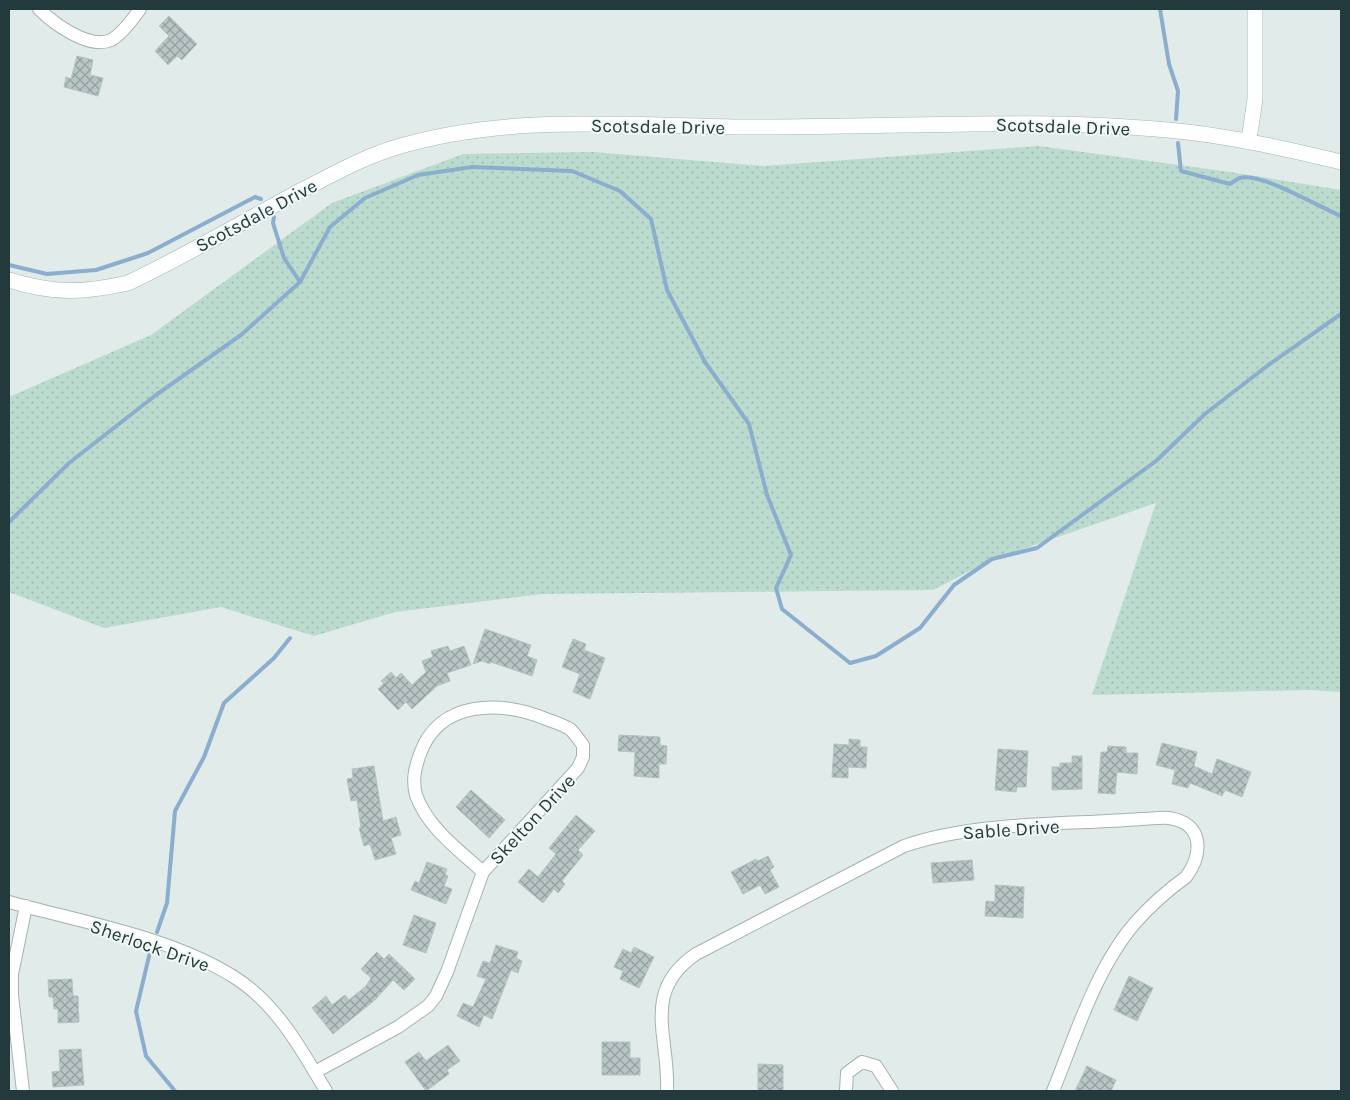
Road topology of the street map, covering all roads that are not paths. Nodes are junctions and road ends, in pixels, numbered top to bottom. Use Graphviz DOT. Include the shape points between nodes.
graph roads {
  1 [pos="39,9"];
  2 [pos="140,9"];
  3 [pos="1255,9"];
  4 [pos="1249,140"];
  5 [pos="1341,162"];
  6 [pos="9,280"];
  7 [pos="483,872"];
  8 [pos="9,902"];
  9 [pos="26,906"];
  10 [pos="315,1072"];
  11 [pos="23,1091"];
  12 [pos="326,1091"];
  13 [pos="666,1091"];
  14 [pos="846,1091"];
  15 [pos="892,1091"];
  16 [pos="1053,1091"];
  1 -- 2 [label="street" via="66,30 82,38 103,42 119,34"];
  3 -- 4 [label="street" via="1255,99"];
  4 -- 5 [label="street, Scotsdale Drive"];
  4 -- 6 [label="street, Scotsdale Drive" via="1149,129 1020,124 588,125 463,130 366,158 128,283 97,290 63,292"];
  7 -- 7 [label="street, Skelton Drive" via="440,833 423,810 413,777 423,745 446,720 479,706 534,714 571,730 583,745 583,757 578,768"];
  7 -- 10 [label="street, Skelton Drive" via="447,972 428,1006 398,1027"];
  8 -- 9 [label="street, Sherlock Drive"];
  9 -- 10 [label="street, Sherlock Drive" via="136,936 197,958 235,978 285,1025"];
  9 -- 11 [label="street" via="15,960 12,996"];
  10 -- 12 [label="street, Sherlock Drive"];
  13 -- 16 [label="street, Sable Drive" via="661,1026 663,998 675,973 696,954 904,846 940,835 1141,819 1180,821 1191,828 1196,837 1199,848 1193,868 1134,924 1115,951"];
  14 -- 15 [label="street" via="846,1073 862,1062 876,1066"];
}
